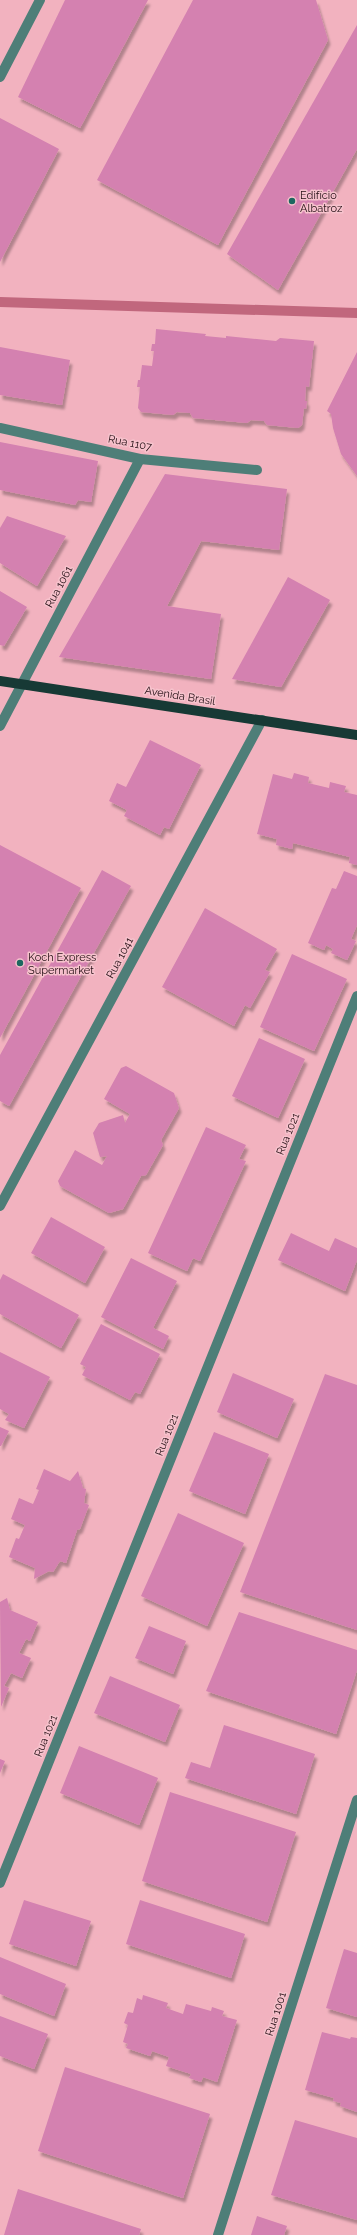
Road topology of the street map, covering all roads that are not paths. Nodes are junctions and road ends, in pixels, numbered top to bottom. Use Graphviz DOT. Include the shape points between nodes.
graph roads {
  1 [pos="40,0"];
  2 [pos="0,77"];
  3 [pos="0,428"];
  4 [pos="140,459"];
  5 [pos="257,470"];
  6 [pos="0,681"];
  7 [pos="22,684"];
  8 [pos="262,720"];
  9 [pos="0,726"];
  10 [pos="357,735"];
  11 [pos="357,996"];
  12 [pos="0,1206"];
  13 [pos="357,1800"];
  14 [pos="0,1883"];
  15 [pos="218,2235"];
  1 -- 2 [label="street"];
  3 -- 4 [label="street, Rua 1107"];
  4 -- 5 [label="street, Rua 1107"];
  4 -- 7 [label="street, Rua 1061"];
  6 -- 7 [label="main road, Avenida Brasil"];
  7 -- 8 [label="main road, Avenida Brasil"];
  7 -- 9 [label="street, Rua 1061"];
  8 -- 10 [label="main road, Avenida Brasil"];
  8 -- 12 [label="street, Rua 1041"];
  11 -- 14 [label="street, Rua 1021"];
  13 -- 15 [label="street, Rua 1001"];
}
